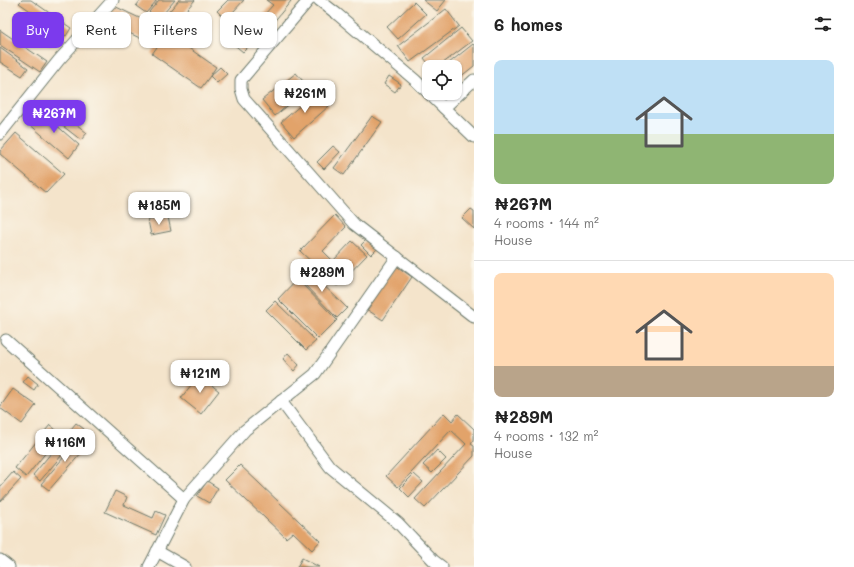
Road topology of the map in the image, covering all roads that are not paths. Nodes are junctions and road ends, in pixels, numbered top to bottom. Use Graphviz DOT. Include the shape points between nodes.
graph roads {
  1 [pos="113,0"];
  2 [pos="309,0"];
  3 [pos="319,0"];
  4 [pos="474,80"];
  5 [pos="444,108"];
  6 [pos="0,134"];
  7 [pos="474,137"];
  8 [pos="397,257"];
  9 [pos="474,316"];
  10 [pos="6,340"];
  11 [pos="281,401"];
  12 [pos="184,499"];
  13 [pos="157,551"];
  14 [pos="0,560"];
  15 [pos="9,567"];
  16 [pos="149,567"];
  17 [pos="185,567"];
  18 [pos="442,567"];
  1 -- 6 [label="street"];
  2 -- 8 [label="street" via="241,80 244,98 354,224"];
  3 -- 5 [label="street" via="415,80"];
  4 -- 5 [label="street"];
  5 -- 7 [label="street"];
  8 -- 9 [label="street"];
  8 -- 11 [label="street" via="314,374"];
  10 -- 12 [label="street"];
  11 -- 12 [label="street" via="245,430"];
  11 -- 18 [label="street" via="330,467 398,523"];
  12 -- 13 [label="street"];
  13 -- 16 [label="street"];
  13 -- 17 [label="street"];
  14 -- 15 [label="street"];
}
